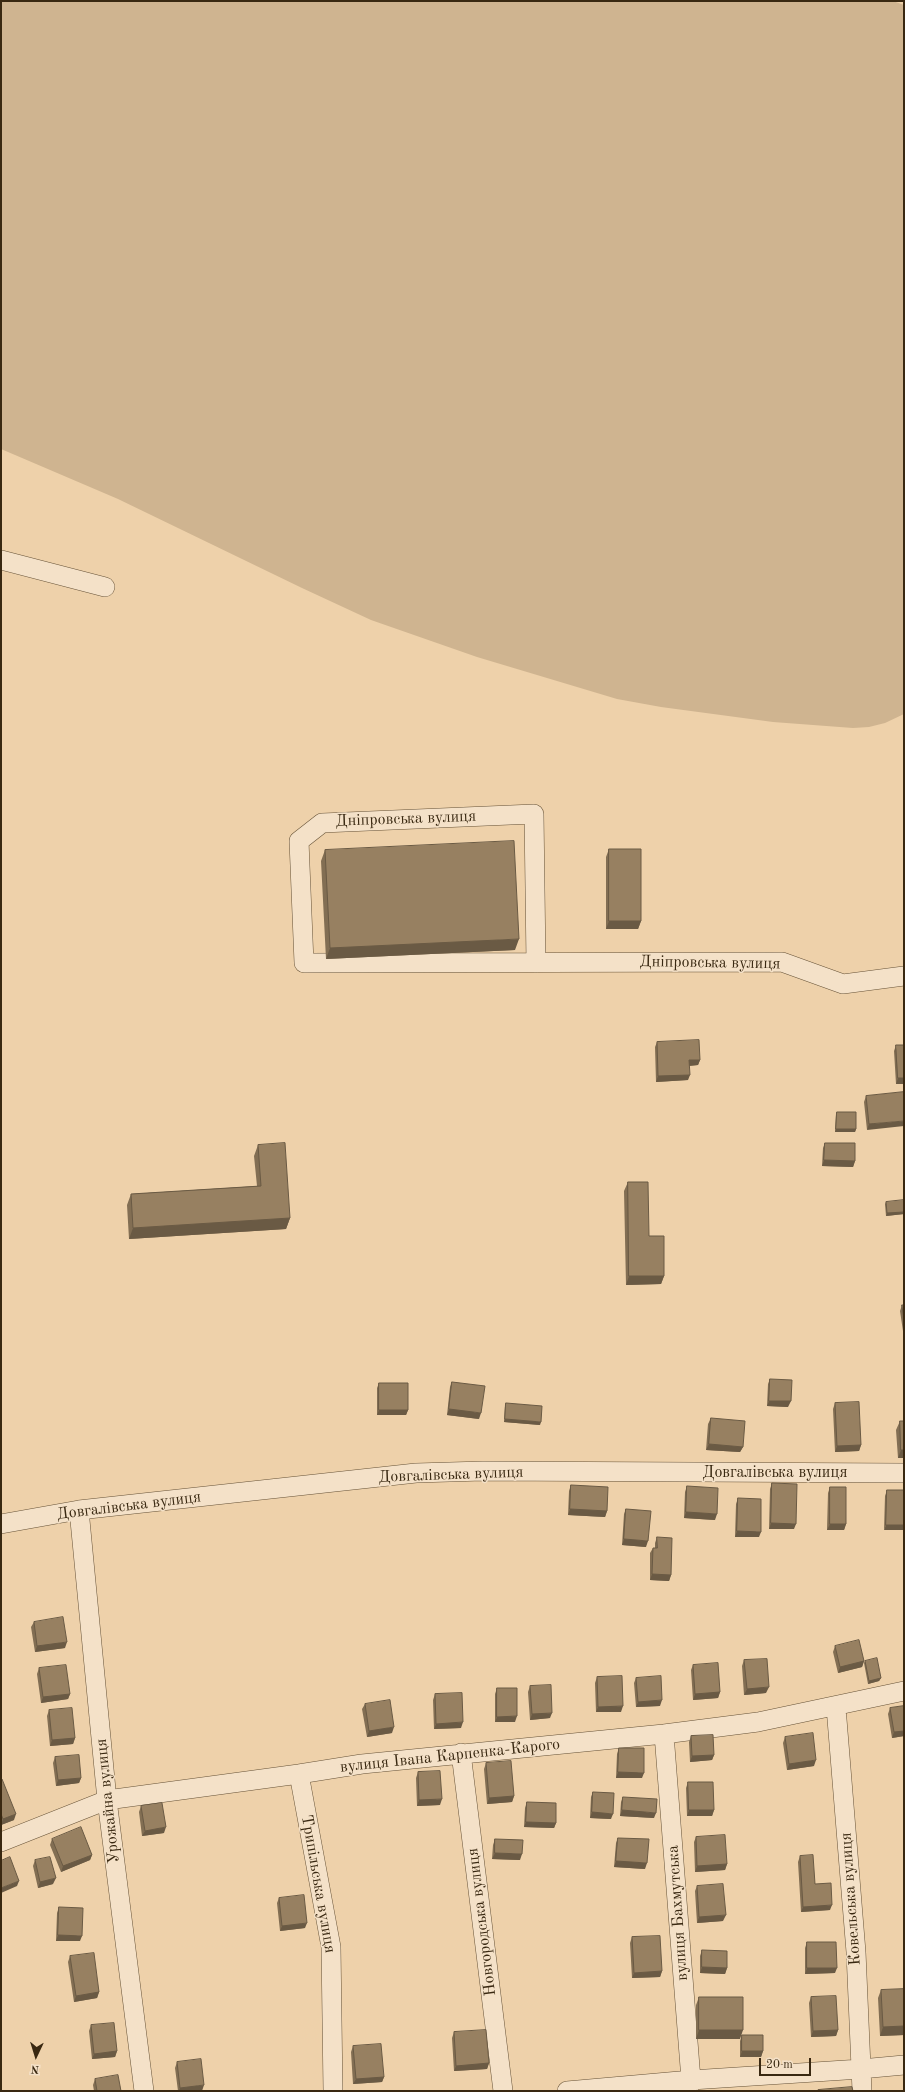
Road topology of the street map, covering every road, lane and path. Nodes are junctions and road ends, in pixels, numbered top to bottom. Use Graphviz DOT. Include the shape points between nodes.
graph roads {
  1 [pos="1,560"];
  2 [pos="105,587"];
  3 [pos="536,963"];
  4 [pos="904,976"];
  5 [pos="904,1473"];
  6 [pos="78,1510"];
  7 [pos="1,1524"];
  8 [pos="904,1691"];
  9 [pos="836,1707"];
  10 [pos="664,1734"];
  11 [pos="461,1753"];
  12 [pos="299,1774"];
  13 [pos="107,1800"];
  14 [pos="1,1842"];
  15 [pos="904,2064"];
  16 [pos="861,2069"];
  17 [pos="690,2086"];
  18 [pos="144,2091"];
  19 [pos="333,2091"];
  20 [pos="503,2091"];
  21 [pos="567,2091"];
  22 [pos="862,2091"];
  1 -- 2 [label="street"];
  3 -- 3 [label="street, Дніпровська вулиця" via="304,963 299,841 322,823 534,814"];
  3 -- 4 [label="street, Дніпровська вулиця" via="782,962 843,984"];
  5 -- 6 [label="street, Довгалівська вулиця" via="416,1473"];
  6 -- 7 [label="street, Довгалівська вулиця"];
  6 -- 13 [label="street, Урожайна вулиця"];
  8 -- 9 [label="street, вулиця Івана Карпенка-Карого"];
  9 -- 10 [label="street, вулиця Івана Карпенка-Карого" via="758,1722"];
  9 -- 16 [label="street, Ковельська вулиця" via="856,1952"];
  10 -- 11 [label="street, вулиця Івана Карпенка-Карого"];
  10 -- 17 [label="street, вулиця Бахмутська"];
  11 -- 12 [label="street, вулиця Івана Карпенка-Карого"];
  11 -- 20 [label="street, Новгородська вулиця"];
  12 -- 13 [label="street, вулиця Івана Карпенка-Карого"];
  12 -- 19 [label="street, Трипільська вулиця" via="331,1947"];
  13 -- 14 [label="street, вулиця Івана Карпенка-Карого"];
  13 -- 18 [label="street, Урожайна вулиця"];
  15 -- 16 [label="street"];
  16 -- 17 [label="street"];
  16 -- 22 [label="street, Ковельська вулиця"];
  17 -- 21 [label="street"];
}
